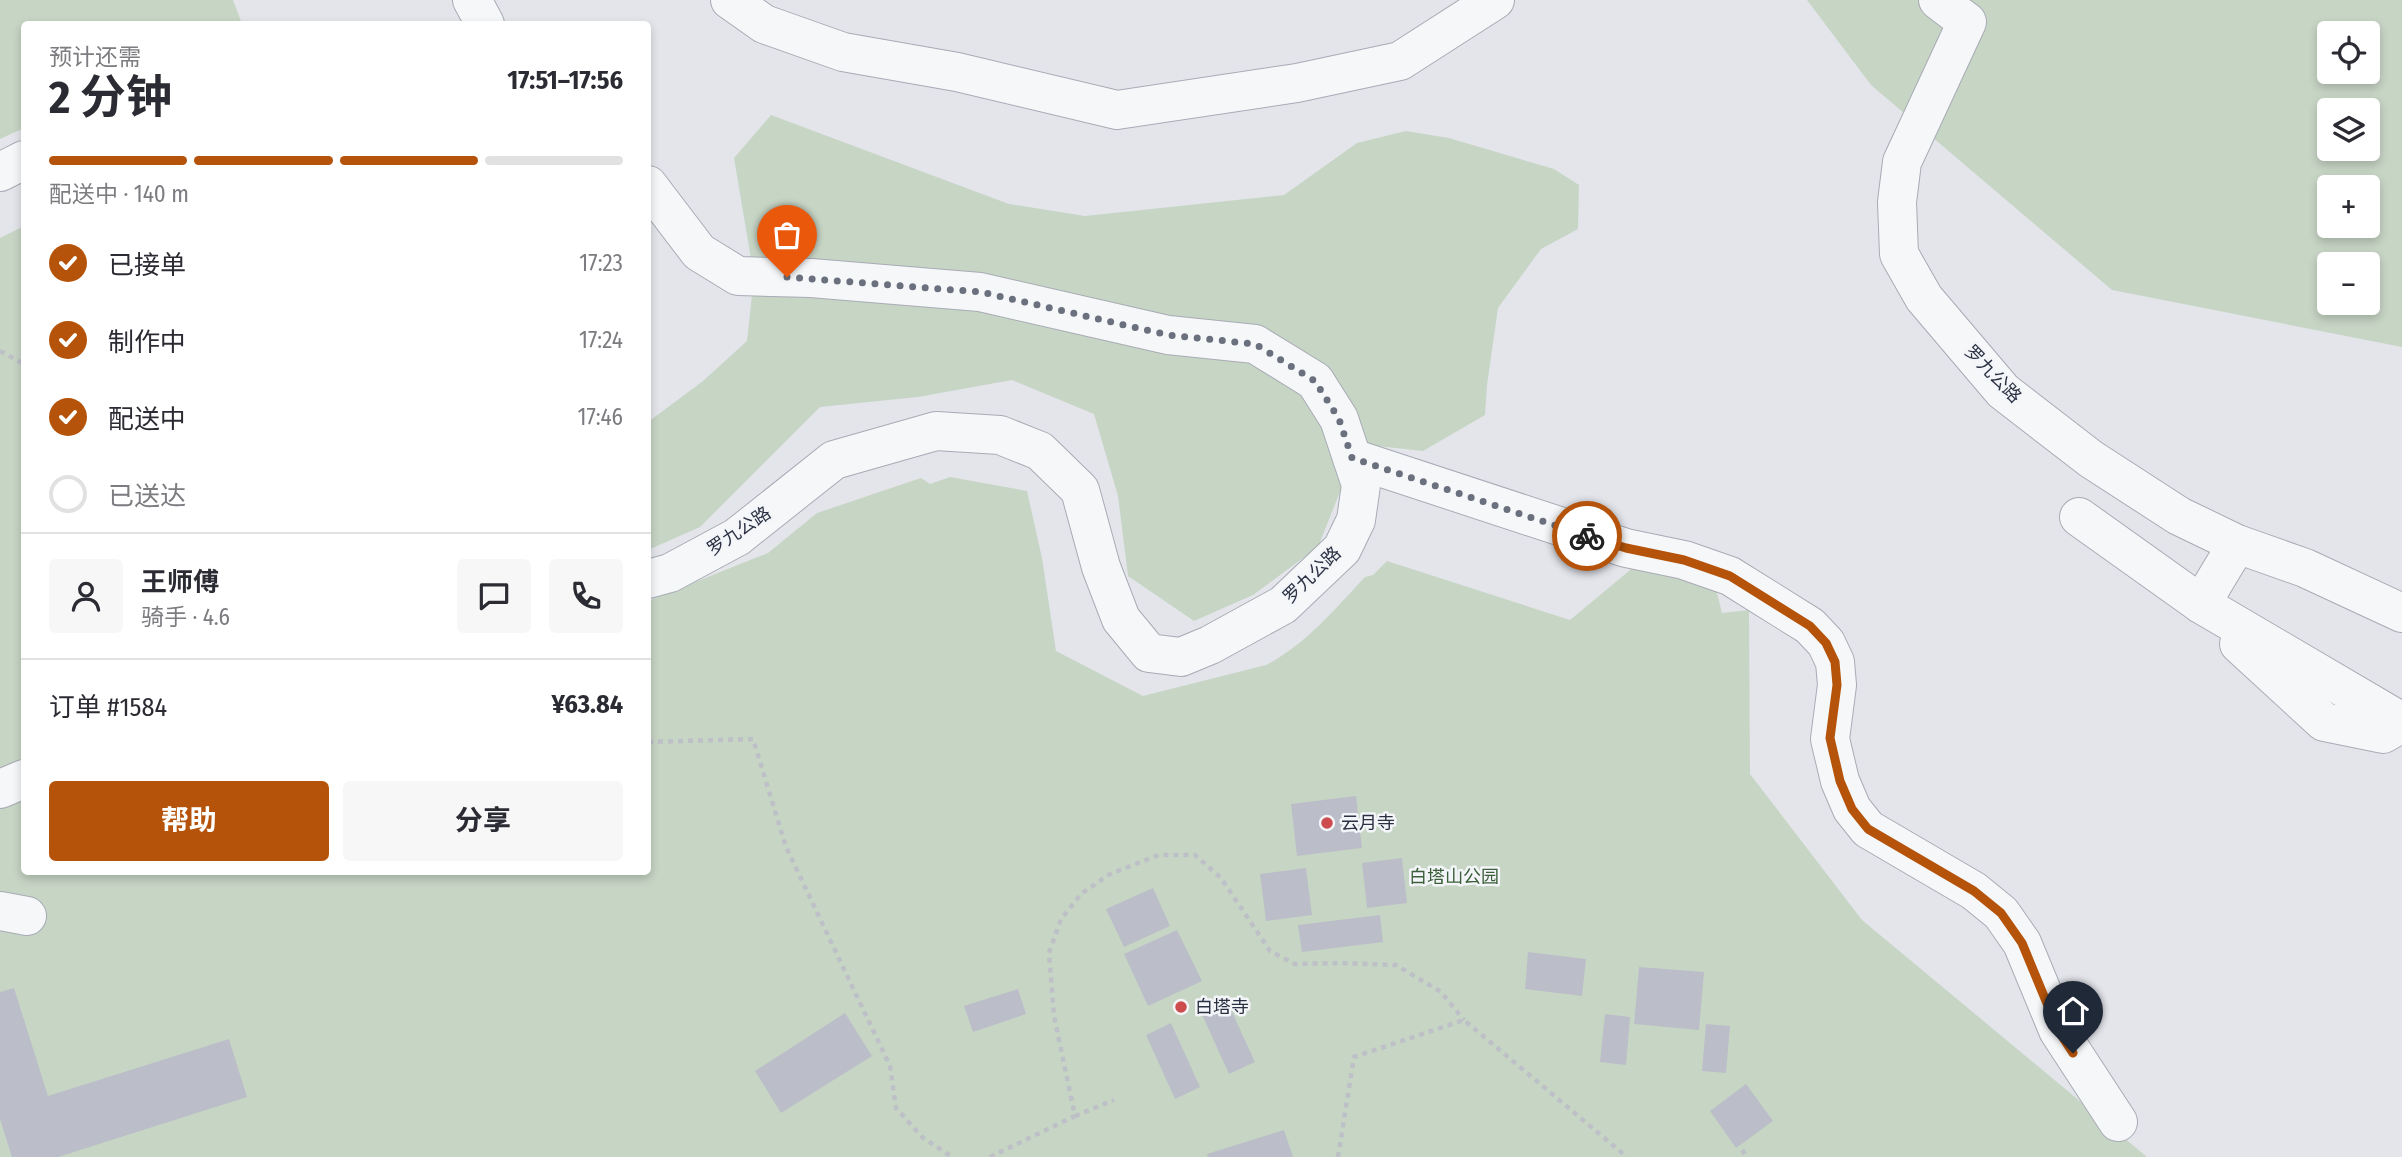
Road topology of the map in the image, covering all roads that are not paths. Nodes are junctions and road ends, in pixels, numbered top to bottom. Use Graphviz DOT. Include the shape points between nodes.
graph roads {
  1 [pos="472,0"];
  2 [pos="730,0"];
  3 [pos="1495,0"];
  4 [pos="1960,7"];
  5 [pos="483,21"];
  6 [pos="21,162"];
  7 [pos="0,172"];
  8 [pos="651,189"];
  9 [pos="1352,458"];
  10 [pos="2079,517"];
  11 [pos="2237,544"];
  12 [pos="651,578"];
  13 [pos="2201,604"];
  14 [pos="2402,613"];
  15 [pos="2402,722"];
  16 [pos="21,780"];
  17 [pos="0,789"];
  18 [pos="2118,1122"];
  1 -- 5 [label="street"];
  2 -- 3 [label="street" via="764,24 843,52 957,72 1118,110 1297,83 1401,61"];
  4 -- 11 [label="street, 罗九公路" via="1902,162 1897,202 1899,254 1924,298 2003,391 2091,459 2179,516"];
  6 -- 7 [label="street"];
  8 -- 9 [label="street, 罗九公路" via="699,252 738,276 981,292 1168,335 1255,344 1315,381 1339,419"];
  9 -- 12 [label="street, 罗九公路" via="1360,485 1356,520 1342,549 1283,605 1181,657 1149,653 1121,620 1080,490 1040,452 1000,435 936,431 834,460 737,537 670,573"];
  9 -- 18 [label="street" via="1626,548 1730,576 1810,626 1835,662 1837,685 1830,738 1852,809 1868,829 1974,891 2001,913 2022,943 2058,1030"];
  10 -- 13 [label="street"];
  11 -- 13 [label="street"];
  11 -- 14 [label="street, 罗九公路" via="2305,568"];
  13 -- 15 [label="street"];
  16 -- 17 [label="street"];
}
